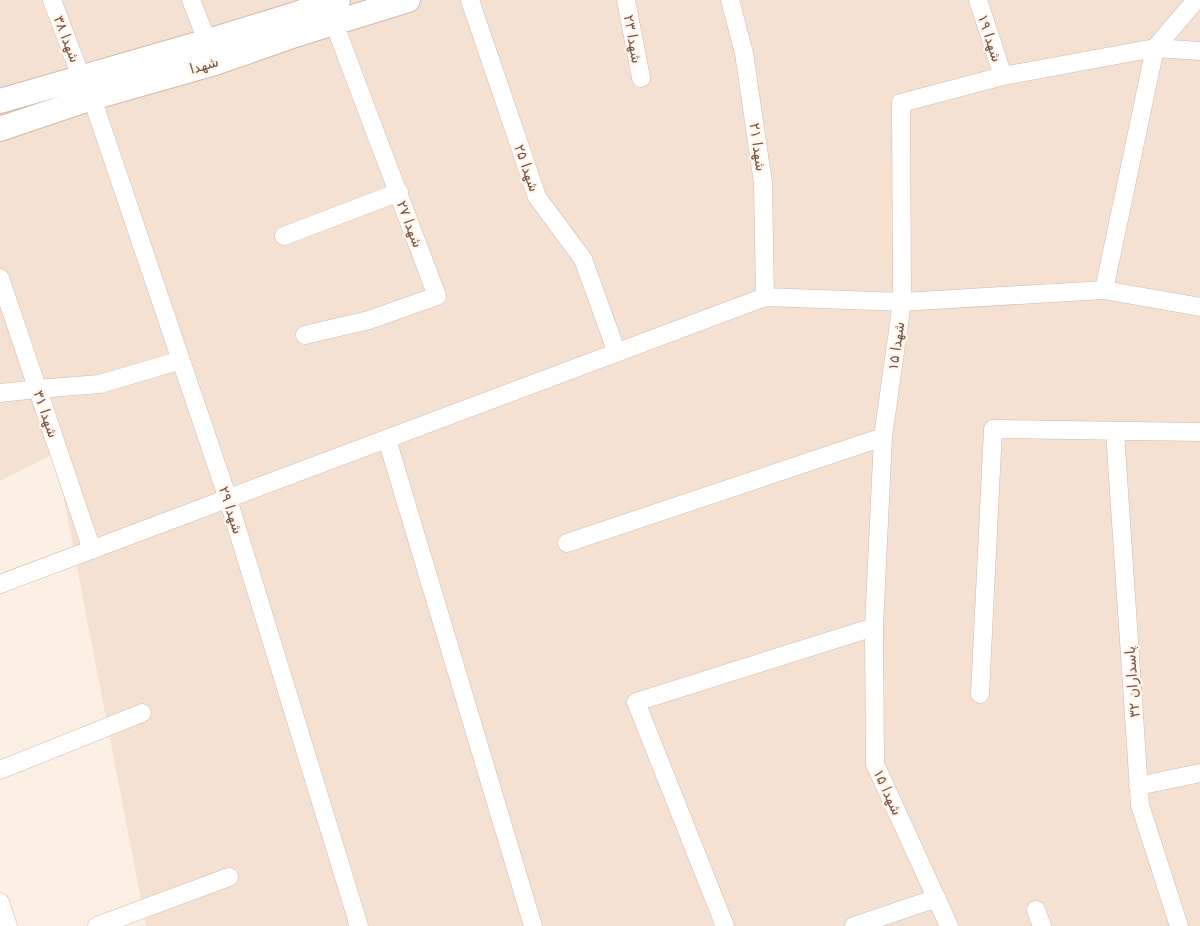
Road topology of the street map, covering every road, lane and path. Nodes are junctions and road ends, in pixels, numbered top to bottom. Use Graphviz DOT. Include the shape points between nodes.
graph roads {
  1 [pos="52,0"];
  2 [pos="191,0"];
  3 [pos="408,0"];
  4 [pos="470,0"];
  5 [pos="626,0"];
  6 [pos="730,0"];
  7 [pos="978,0"];
  8 [pos="1196,0"];
  9 [pos="290,8"];
  10 [pos="336,11"];
  11 [pos="1156,48"];
  12 [pos="1200,51"];
  13 [pos="212,52"];
  14 [pos="1003,76"];
  15 [pos="641,78"];
  16 [pos="86,87"];
  17 [pos="0,101"];
  18 [pos="0,128"];
  19 [pos="399,192"];
  20 [pos="284,236"];
  21 [pos="0,278"];
  22 [pos="1104,290"];
  23 [pos="765,297"];
  24 [pos="902,302"];
  25 [pos="1200,307"];
  26 [pos="305,335"];
  27 [pos="617,353"];
  28 [pos="181,360"];
  29 [pos="37,389"];
  30 [pos="0,393"];
  31 [pos="1115,432"];
  32 [pos="1200,432"];
  33 [pos="883,437"];
  34 [pos="387,439"];
  35 [pos="228,499"];
  36 [pos="567,543"];
  37 [pos="92,550"];
  38 [pos="0,584"];
  39 [pos="874,627"];
  40 [pos="980,694"];
  41 [pos="142,713"];
  42 [pos="0,770"];
  43 [pos="1200,772"];
  44 [pos="1138,786"];
  45 [pos="229,877"];
  46 [pos="937,898"];
  47 [pos="0,902"];
  48 [pos="8,926"];
  49 [pos="97,926"];
  50 [pos="359,926"];
  51 [pos="533,926"];
  52 [pos="725,926"];
  53 [pos="854,926"];
  54 [pos="949,926"];
  55 [pos="1178,926"];
  1 -- 16 [label="street, شهدا ۳۸"];
  2 -- 13 [label="street"];
  3 -- 10 [label="main road, شهدا"];
  4 -- 27 [label="street, شهدا ۲۵" via="537,197 583,259"];
  5 -- 15 [label="street, شهدا ۲۳"];
  6 -- 23 [label="street, شهدا ۲۱" via="744,53 763,183"];
  7 -- 14 [label="street, شهدا ۱۹"];
  8 -- 11 [label="street"];
  9 -- 10 [label="main road, شهدا"];
  9 -- 13 [label="main road, شهدا"];
  10 -- 13 [label="main road, شهدا"];
  10 -- 19 [label="street, شهدا ۲۷"];
  11 -- 12 [label="street, شهدا ۱۵"];
  11 -- 14 [label="street, شهدا ۱۵"];
  11 -- 22 [label="street"];
  13 -- 16 [label="main road, شهدا"];
  14 -- 24 [label="street, شهدا ۱۵" via="901,103"];
  16 -- 17 [label="main road, شهدا"];
  16 -- 18 [label="main road, شهدا"];
  16 -- 28 [label="street, شهدا ۲۹"];
  19 -- 20 [label="street"];
  19 -- 26 [label="street, شهدا ۲۷" via="437,296 369,320"];
  21 -- 29 [label="street, شهدا ۳۱"];
  22 -- 24 [label="street"];
  22 -- 25 [label="street"];
  23 -- 24 [label="street"];
  23 -- 27 [label="street"];
  24 -- 33 [label="street, شهدا ۱۵"];
  27 -- 34 [label="street"];
  28 -- 29 [label="street" via="100,384"];
  28 -- 35 [label="street, شهدا ۲۹"];
  29 -- 30 [label="street"];
  29 -- 37 [label="street, شهدا ۳۱"];
  31 -- 32 [label="street"];
  31 -- 40 [label="street" via="993,429"];
  31 -- 44 [label="street, پاسداران ۳۲"];
  33 -- 36 [label="street"];
  33 -- 39 [label="street, شهدا ۱۵"];
  34 -- 35 [label="street"];
  34 -- 51 [label="street"];
  35 -- 37 [label="street"];
  35 -- 50 [label="street, شهدا ۲۹"];
  37 -- 38 [label="street"];
  39 -- 46 [label="street, شهدا ۱۵" via="875,764"];
  39 -- 52 [label="street" via="636,702"];
  41 -- 42 [label="street"];
  43 -- 44 [label="street"];
  44 -- 55 [label="street, پاسداران ۳۲" via="1140,805"];
  45 -- 49 [label="street"];
  46 -- 53 [label="street"];
  46 -- 54 [label="street, شهدا ۱۵"];
  47 -- 48 [label="street"];
}
